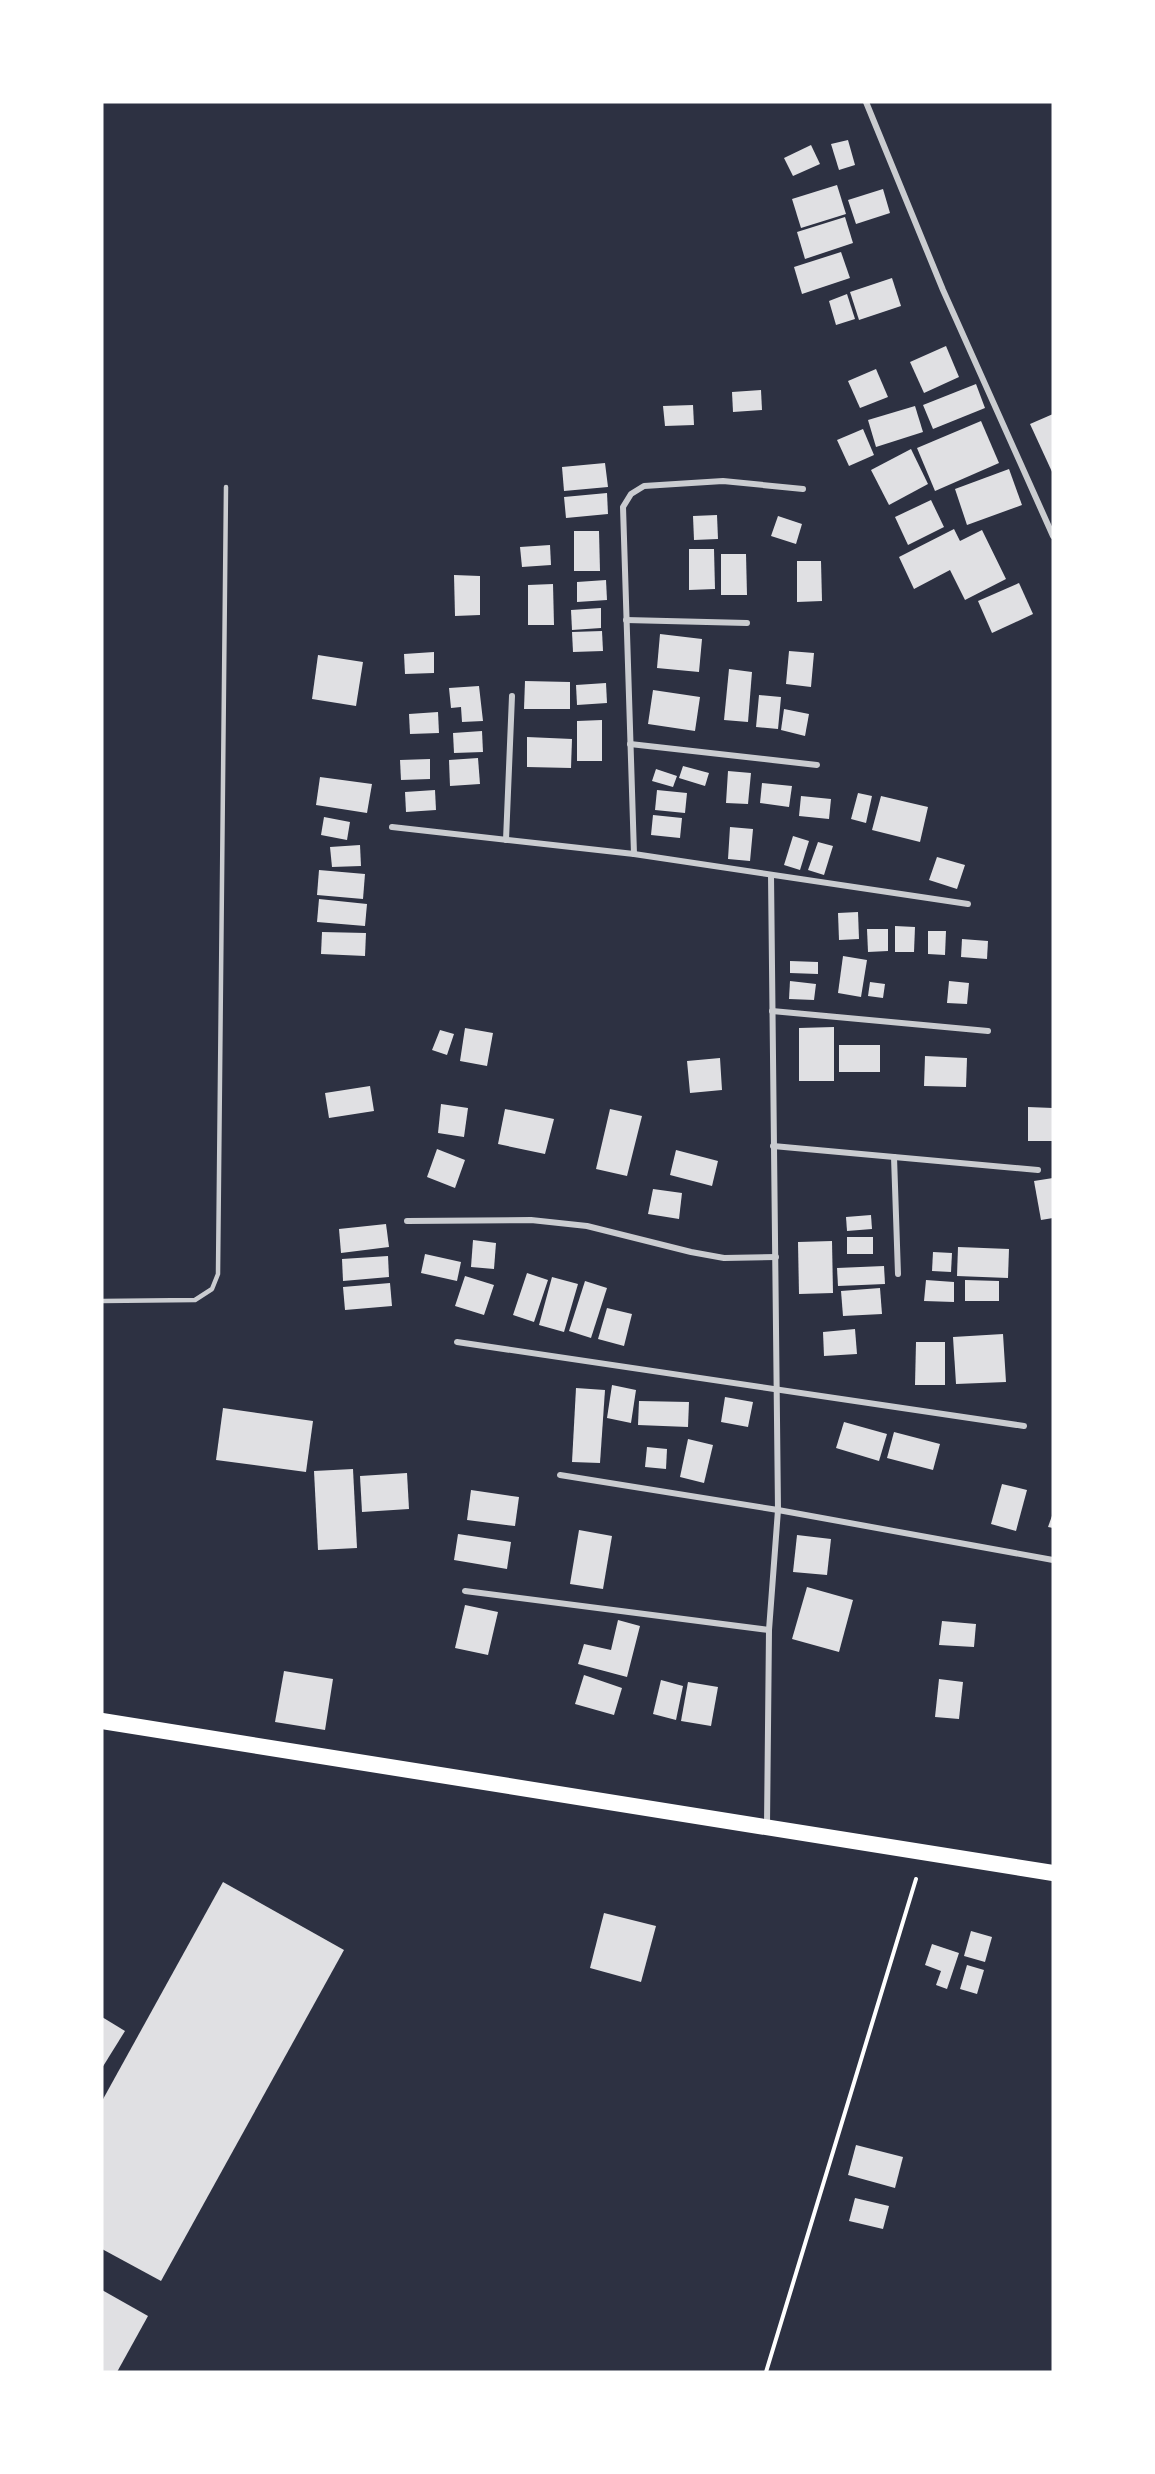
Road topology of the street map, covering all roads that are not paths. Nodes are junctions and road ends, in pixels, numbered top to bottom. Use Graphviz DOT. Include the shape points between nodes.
graph roads {
  1 [pos="866,102"];
  2 [pos="226,487"];
  3 [pos="802,489"];
  4 [pos="1053,536"];
  5 [pos="627,620"];
  6 [pos="747,623"];
  7 [pos="512,696"];
  8 [pos="630,744"];
  9 [pos="817,765"];
  10 [pos="392,827"];
  11 [pos="506,840"];
  12 [pos="634,854"];
  13 [pos="771,874"];
  14 [pos="968,904"];
  15 [pos="772,1011"];
  16 [pos="988,1031"];
  17 [pos="773,1146"];
  18 [pos="894,1157"];
  19 [pos="1038,1170"];
  20 [pos="407,1221"];
  21 [pos="776,1257"];
  22 [pos="898,1274"];
  23 [pos="102,1301"];
  24 [pos="457,1342"];
  25 [pos="775,1388"];
  26 [pos="1024,1426"];
  27 [pos="560,1475"];
  28 [pos="778,1510"];
  29 [pos="1053,1560"];
  30 [pos="465,1591"];
  31 [pos="769,1630"];
  32 [pos="102,1721"];
  33 [pos="767,1827"];
  34 [pos="1053,1873"];
  1 -- 4 [label="street" via="943,290"];
  2 -- 23 [label="lane" via="218,1274 212,1289 195,1300"];
  3 -- 5 [label="street" via="723,481 644,486 631,494 623,507"];
  5 -- 6 [label="street"];
  5 -- 8 [label="street"];
  7 -- 11 [label="street"];
  8 -- 9 [label="street"];
  8 -- 12 [label="street"];
  10 -- 11 [label="street"];
  11 -- 12 [label="street"];
  12 -- 13 [label="street"];
  13 -- 14 [label="street"];
  13 -- 15 [label="street"];
  15 -- 16 [label="street"];
  15 -- 17 [label="street"];
  17 -- 18 [label="street"];
  17 -- 21 [label="street"];
  18 -- 19 [label="street"];
  18 -- 22 [label="street"];
  20 -- 21 [label="street" via="542,1221 587,1226 724,1258"];
  21 -- 25 [label="street"];
  24 -- 25 [label="street"];
  25 -- 26 [label="street"];
  25 -- 28 [label="street"];
  27 -- 28 [label="street"];
  28 -- 29 [label="street"];
  28 -- 31 [label="street"];
  30 -- 31 [label="street"];
  31 -- 33 [label="street"];
  32 -- 33 [label="highway"];
  33 -- 34 [label="highway"];
}
